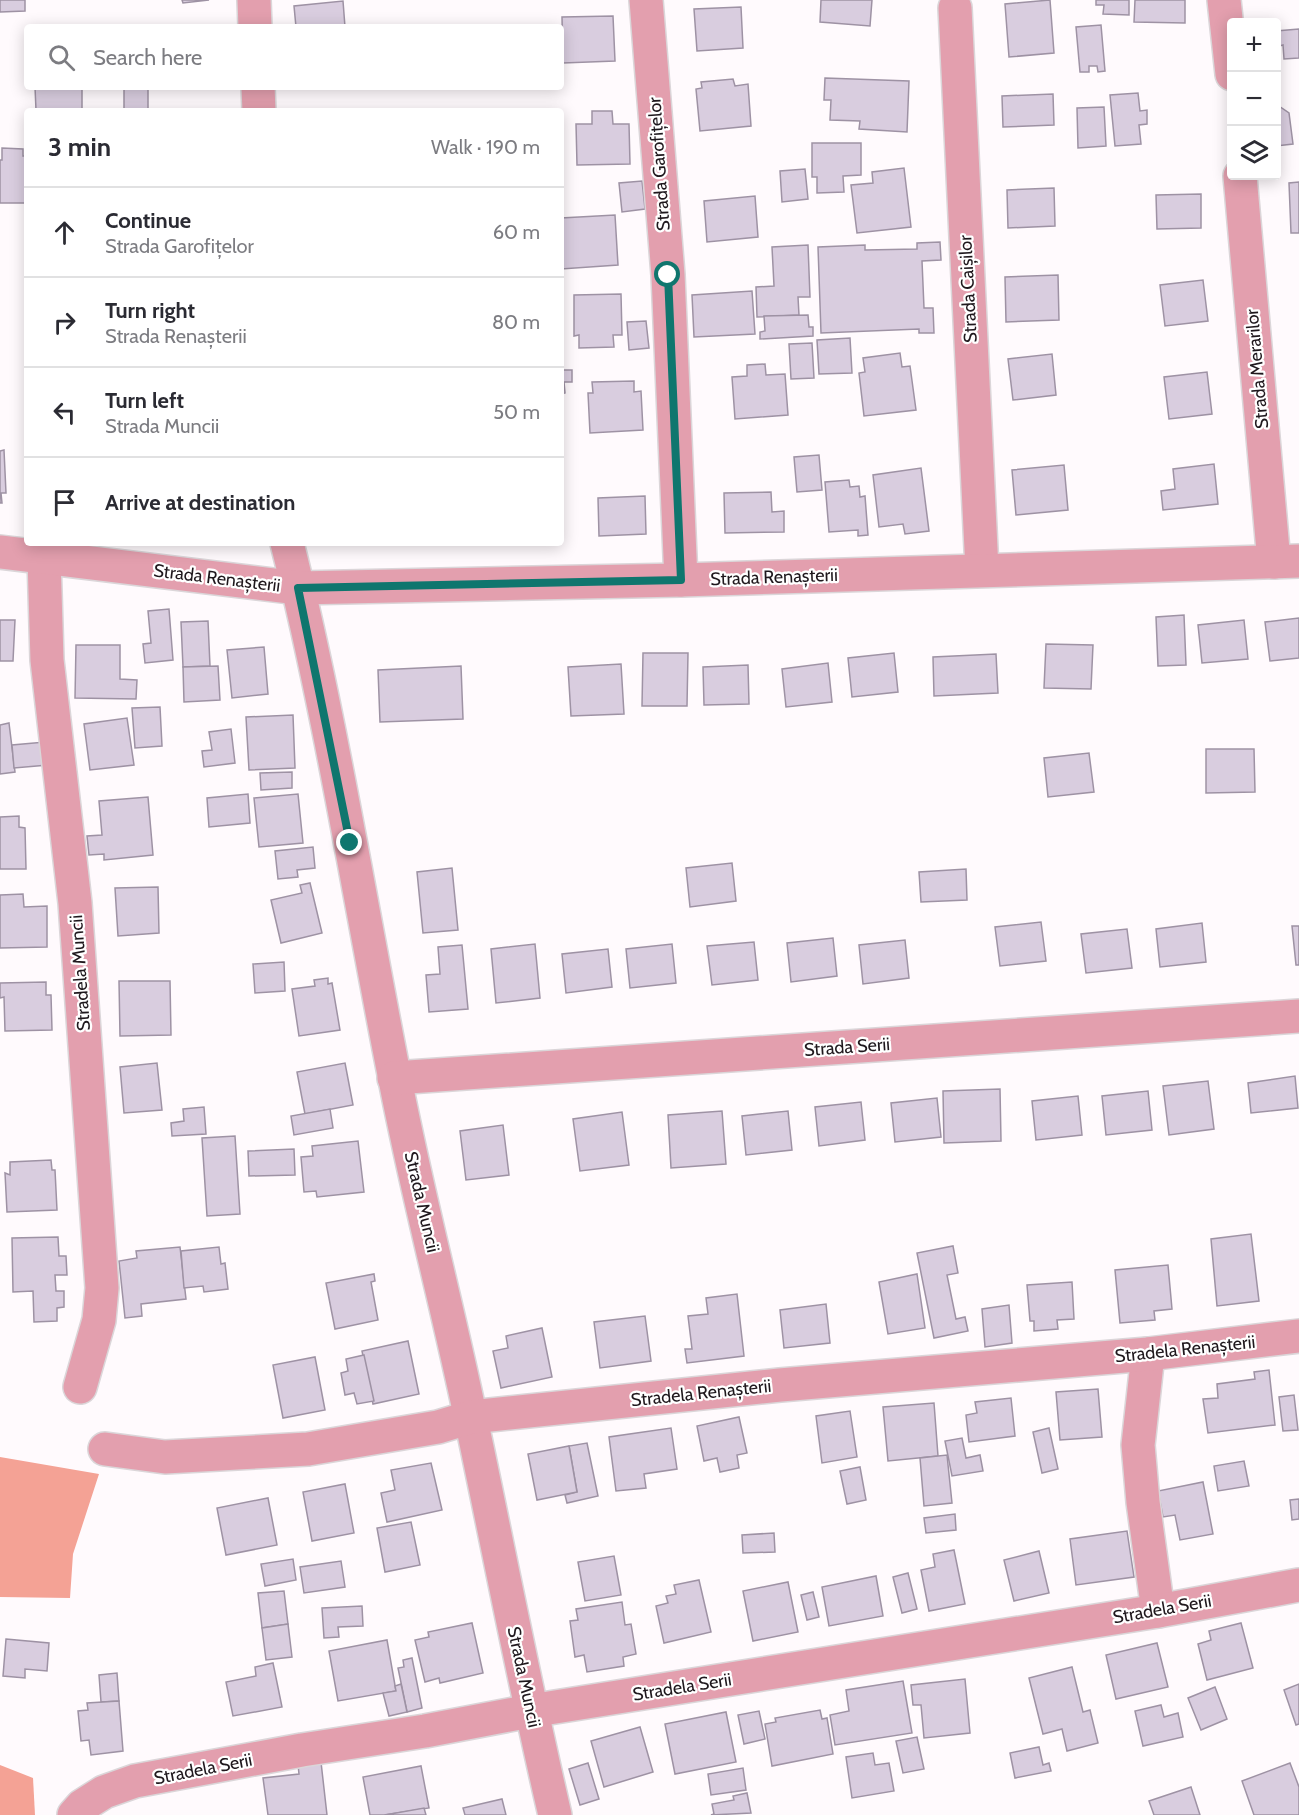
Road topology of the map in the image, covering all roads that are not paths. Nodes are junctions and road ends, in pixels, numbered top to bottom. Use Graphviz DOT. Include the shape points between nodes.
graph roads {
  1 [pos="254,0"];
  2 [pos="646,0"];
  3 [pos="1224,0"];
  4 [pos="955,8"];
  5 [pos="255,24"];
  6 [pos="1232,72"];
  7 [pos="258,90"];
  8 [pos="259,108"];
  9 [pos="1240,180"];
  10 [pos="288,546"];
  11 [pos="0,552"];
  12 [pos="44,558"];
  13 [pos="1287,562"];
  14 [pos="982,570"];
  15 [pos="681,580"];
  16 [pos="298,588"];
  17 [pos="1299,1016"];
  18 [pos="394,1078"];
  19 [pos="1299,1336"];
  20 [pos="1148,1354"];
  21 [pos="80,1387"];
  22 [pos="471,1417"];
  23 [pos="105,1449"];
  24 [pos="1299,1585"];
  25 [pos="1158,1611"];
  26 [pos="530,1711"];
  27 [pos="75,1815"];
  28 [pos="555,1815"];
  1 -- 5 [label="street"];
  2 -- 15 [label="street, Strada Garofițelor" via="668,275"];
  3 -- 6 [label="street"];
  4 -- 14 [label="street, Strada Caișilor"];
  7 -- 8 [label="street"];
  9 -- 13 [label="street, Strada Merarilor"];
  10 -- 16 [label="street, Strada Muncii"];
  11 -- 12 [label="street, Strada Renașterii"];
  12 -- 16 [label="street, Strada Renașterii"];
  12 -- 21 [label="street, Stradela Muncii" via="47,660 75,903 102,1288 99,1320"];
  13 -- 14 [label="street, Strada Renașterii"];
  14 -- 15 [label="street, Strada Renașterii"];
  15 -- 16 [label="street, Strada Renașterii"];
  16 -- 18 [label="street, Strada Muncii"];
  17 -- 18 [label="street, Strada Serii"];
  18 -- 22 [label="street, Strada Muncii"];
  19 -- 20 [label="street, Stradela Renașterii"];
  20 -- 22 [label="street, Stradela Renașterii" via="780,1385"];
  20 -- 25 [label="street" via="1138,1444"];
  22 -- 23 [label="street, Stradela Renașterii" via="438,1427 308,1449 165,1457"];
  22 -- 26 [label="street, Strada Muncii"];
  24 -- 25 [label="street, Stradela Serii"];
  25 -- 26 [label="street, Stradela Serii"];
  26 -- 27 [label="street, Stradela Serii" via="135,1781 104,1792"];
  26 -- 28 [label="street, Strada Muncii"];
}
